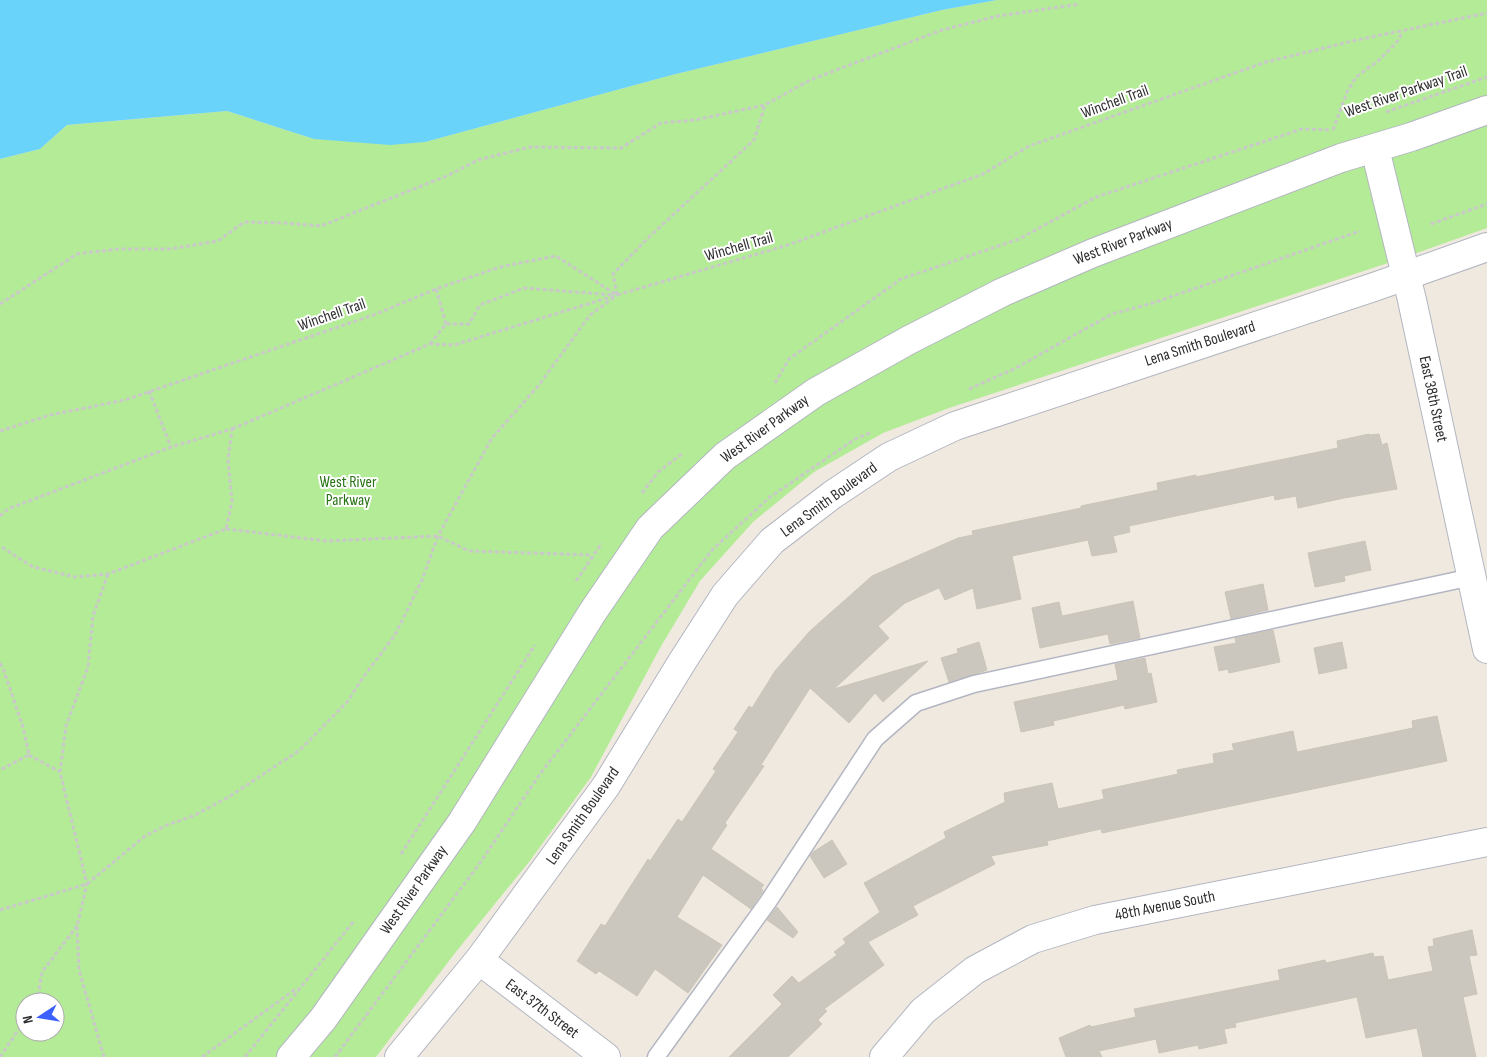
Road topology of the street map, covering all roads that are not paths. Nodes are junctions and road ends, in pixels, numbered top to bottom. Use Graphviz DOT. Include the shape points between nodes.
graph roads {
  1 [pos="1487,110"];
  2 [pos="1375,149"];
  3 [pos="1487,247"];
  4 [pos="1406,276"];
  5 [pos="1472,577"];
  6 [pos="1487,650"];
  7 [pos="1487,842"];
  8 [pos="479,960"];
  9 [pos="291,1057"];
  10 [pos="399,1057"];
  11 [pos="606,1057"];
  12 [pos="656,1057"];
  13 [pos="884,1057"];
  1 -- 2 [label="street, West River Parkway"];
  2 -- 4 [label="street, East 38th Street"];
  2 -- 9 [label="street, West River Parkway" via="1341,158 1094,252 1003,292 816,392 725,456 650,528 592,612 462,822 323,1020"];
  3 -- 4 [label="street, Lena Smith Boulevard"];
  4 -- 5 [label="street, East 38th Street"];
  4 -- 8 [label="street, Lena Smith Boulevard" via="956,426 889,457 832,495 772,541 725,595 606,786"];
  5 -- 6 [label="street, East 38th Street"];
  5 -- 12 [label="lane" via="974,684 916,703 875,739 768,902"];
  7 -- 13 [label="street, 48th Avenue South" via="1096,920 1033,939 975,970 922,1011"];
  8 -- 10 [label="street, Lena Smith Boulevard"];
  8 -- 11 [label="street, East 37th Street"];
}
